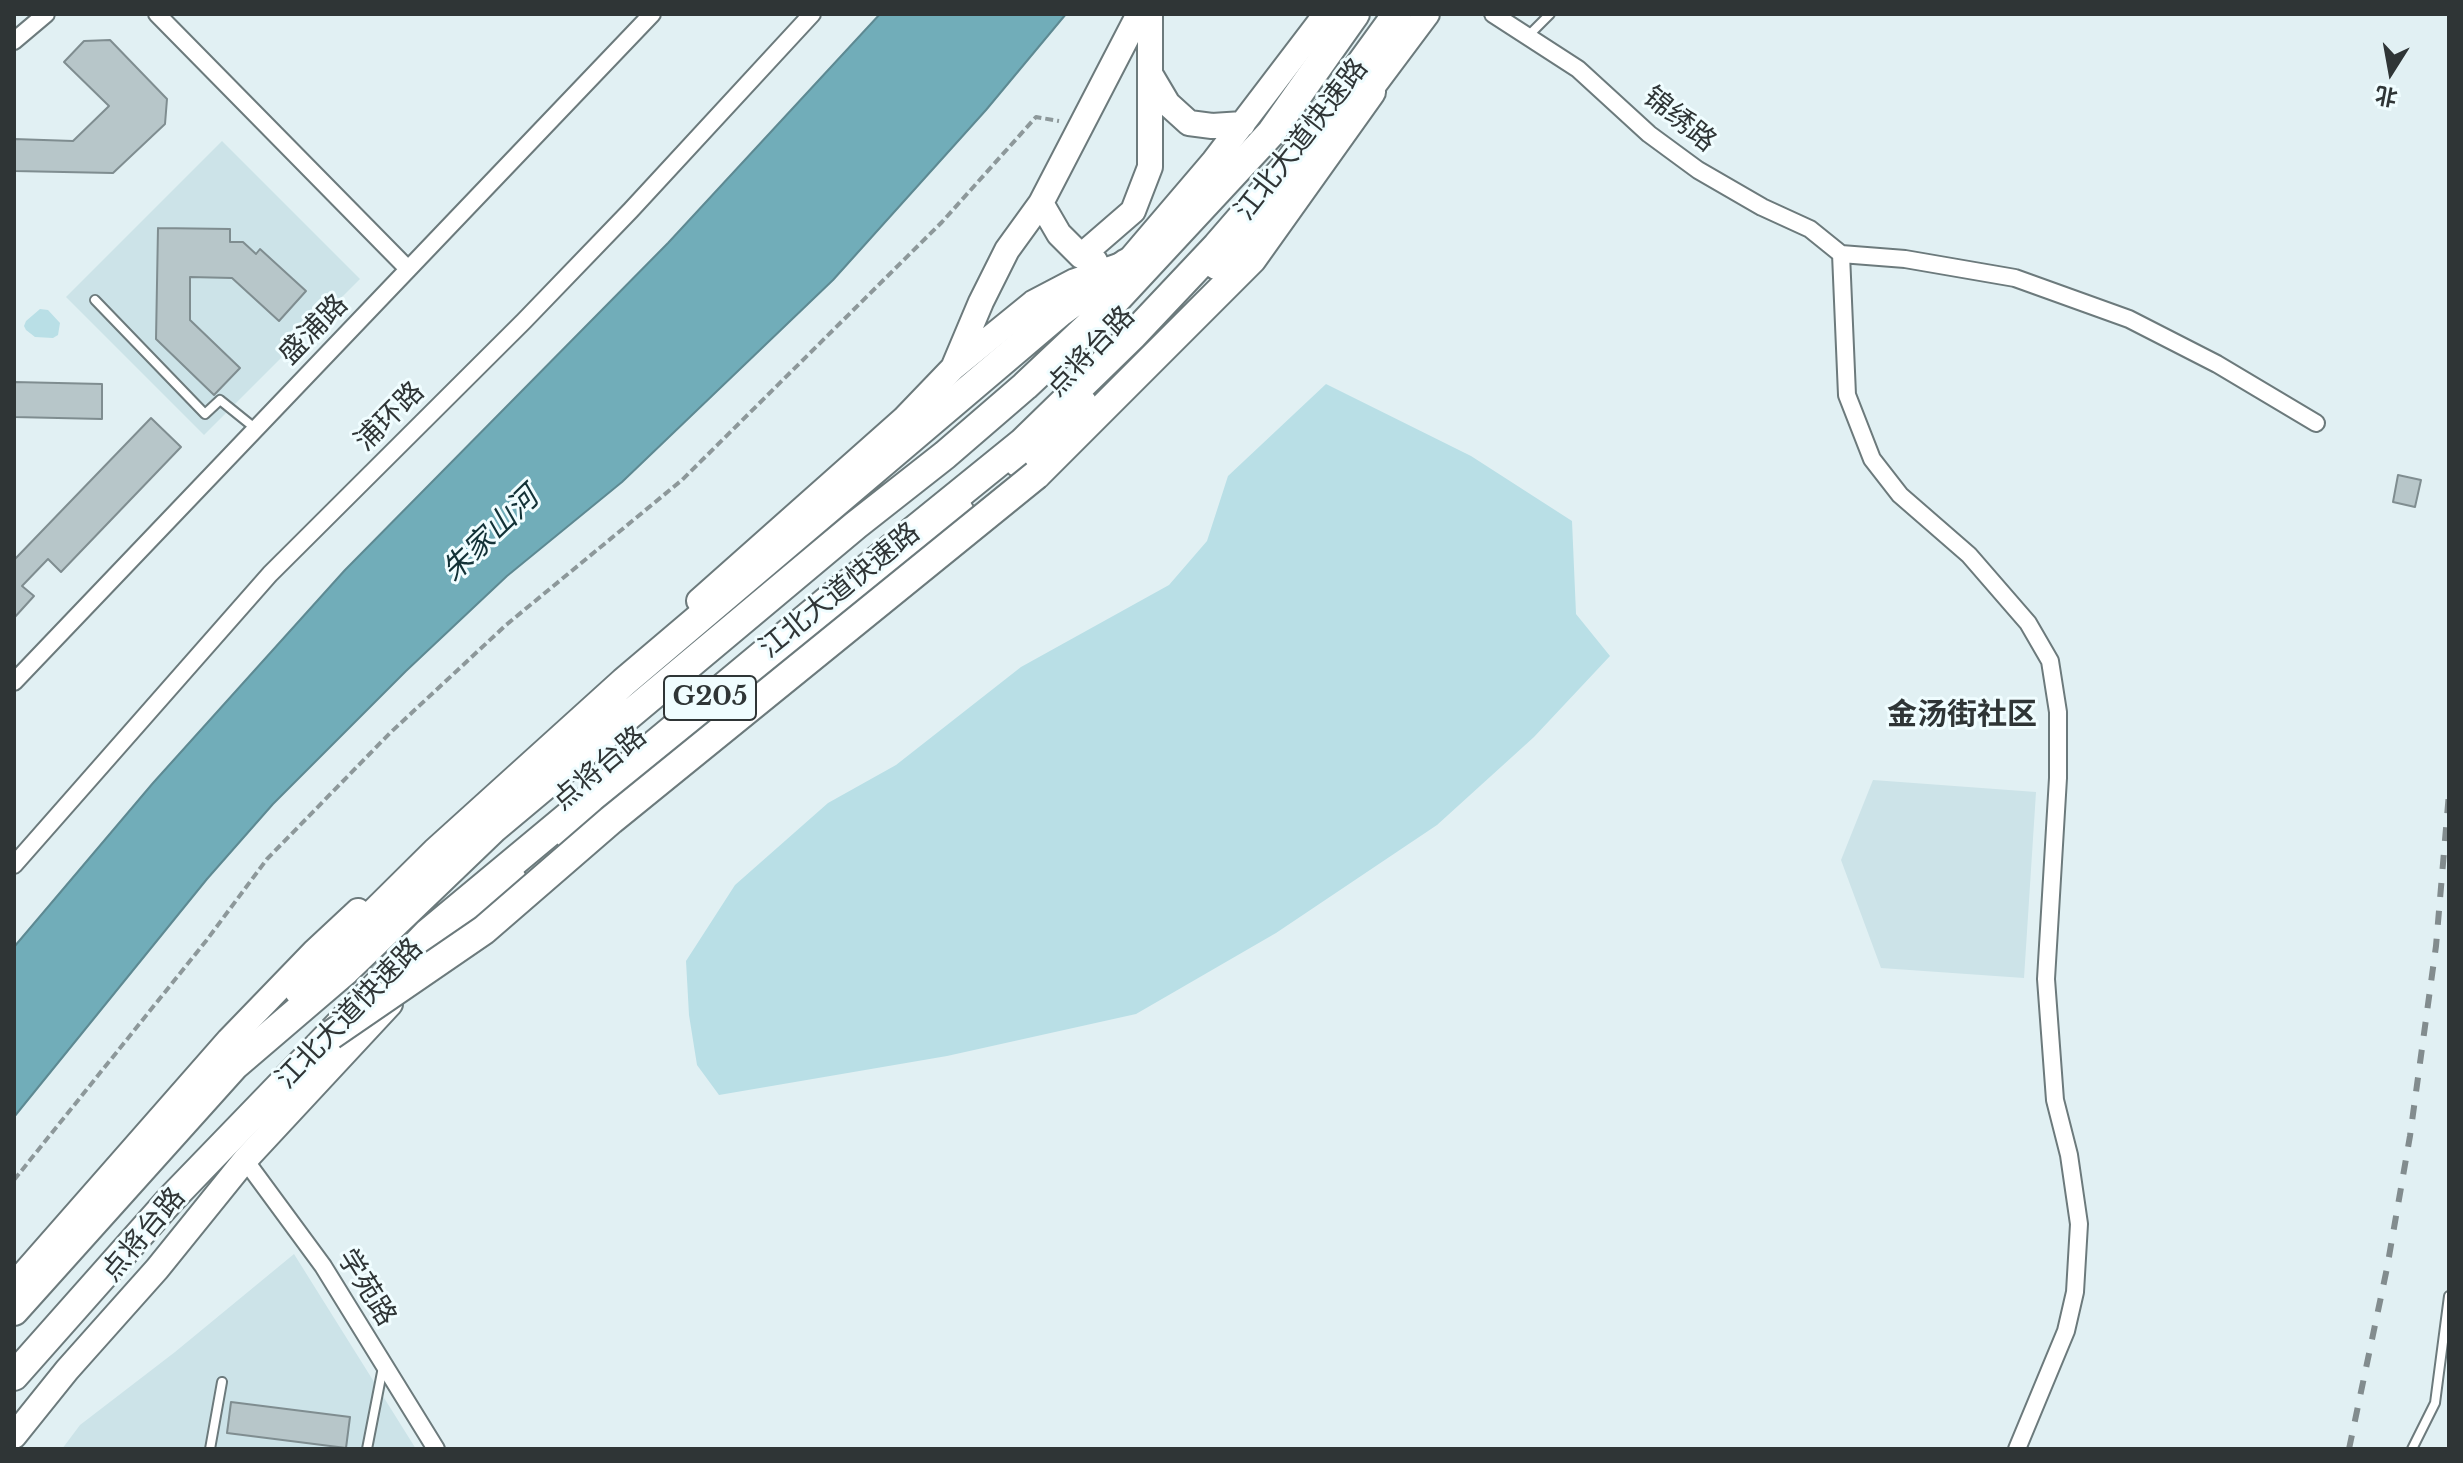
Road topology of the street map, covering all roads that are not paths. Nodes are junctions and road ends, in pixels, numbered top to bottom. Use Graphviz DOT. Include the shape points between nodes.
graph roads {
  1 [pos="46,14"];
  2 [pos="157,14"];
  3 [pos="652,14"];
  4 [pos="812,14"];
  5 [pos="1139,14"];
  6 [pos="1150,14"];
  7 [pos="1326,14"];
  8 [pos="1355,14"];
  9 [pos="1397,14"];
  10 [pos="1427,14"];
  11 [pos="1493,14"];
  12 [pos="1550,14"];
  13 [pos="1529,35"];
  14 [pos="14,41"];
  15 [pos="1151,75"];
  16 [pos="1371,92"];
  17 [pos="1243,124"];
  18 [pos="1041,203"];
  19 [pos="1841,254"];
  20 [pos="1081,256"];
  21 [pos="1127,263"];
  22 [pos="408,269"];
  23 [pos="95,300"];
  24 [pos="953,368"];
  25 [pos="2316,423"];
  26 [pos="256,429"];
  27 [pos="14,682"];
  28 [pos="14,865"];
  29 [pos="331,1035"];
  30 [pos="235,1065"];
  31 [pos="245,1160"];
  32 [pos="14,1285"];
  33 [pos="2449,1296"];
  34 [pos="14,1311"];
  35 [pos="384,1364"];
  36 [pos="14,1376"];
  37 [pos="222,1382"];
  38 [pos="14,1436"];
  39 [pos="210,1449"];
  40 [pos="367,1449"];
  41 [pos="436,1449"];
  42 [pos="2017,1449"];
  43 [pos="2412,1449"];
  1 -- 14 [label="street"];
  2 -- 22 [label="street"];
  3 -- 22 [label="street, 盛浦路"];
  4 -- 28 [label="street, 浦环路" via="524,321 270,574"];
  5 -- 18 [label="main road"];
  6 -- 15 [label="main road"];
  7 -- 17 [label="main road, 点将台路"];
  8 -- 30 [label="highway, 江北大道快速路 / G205" via="1271,133 1112,304 1025,386 494,828 346,970"];
  9 -- 29 [label="highway, 江北大道快速路 / G205, bridge" via="1289,163 1227,234 1022,443 428,933"];
  10 -- 16 [label="main road, 点将台路"];
  11 -- 13 [label="street, 锦绣路"];
  12 -- 13 [label="lane"];
  13 -- 19 [label="street, 锦绣路" via="1578,69 1649,134 1698,170 1810,229"];
  15 -- 17 [label="main road" via="1168,104 1189,123"];
  15 -- 20 [label="main road" via="1150,167 1133,211"];
  16 -- 29 [label="highway, bridge" via="1252,259 1036,475 611,820 484,930"];
  16 -- 31 [label="main road, 点将台路" via="1228,254 1047,439 494,896"];
  17 -- 21 [label="main road, 点将台路"];
  18 -- 20 [label="main road" via="1059,234"];
  18 -- 24 [label="main road" via="1007,250"];
  19 -- 25 [label="street" via="2015,278 2129,319"];
  19 -- 42 [label="street" via="1847,395 1872,459 1900,495 1969,555 2028,623 2050,661 2058,712 2046,979 2055,1100 2079,1224 2075,1292 2066,1331"];
  20 -- 21 [label="main road"];
  21 -- 24 [label="main road, 点将台路" via="1033,303"];
  21 -- 30 [label="highway" via="1059,313 624,682 436,852 325,962"];
  22 -- 26 [label="street, 盛浦路"];
  23 -- 26 [label="lane" via="205,414 220,400"];
  24 -- 32 [label="main road, 点将台路" via="904,419 314,952 229,1040"];
  26 -- 27 [label="street, 盛浦路"];
  29 -- 36 [label="highway, 江北大道快速路 / G205" via="171,1199"];
  30 -- 34 [label="highway, 江北大道快速路 / G205"];
  31 -- 35 [label="street, 学苑路" via="323,1266"];
  31 -- 38 [label="main road, 点将台路"];
  33 -- 43 [label="lane" via="2435,1403"];
  35 -- 40 [label="lane"];
  35 -- 41 [label="street, 学苑路"];
  37 -- 39 [label="lane"];
}
